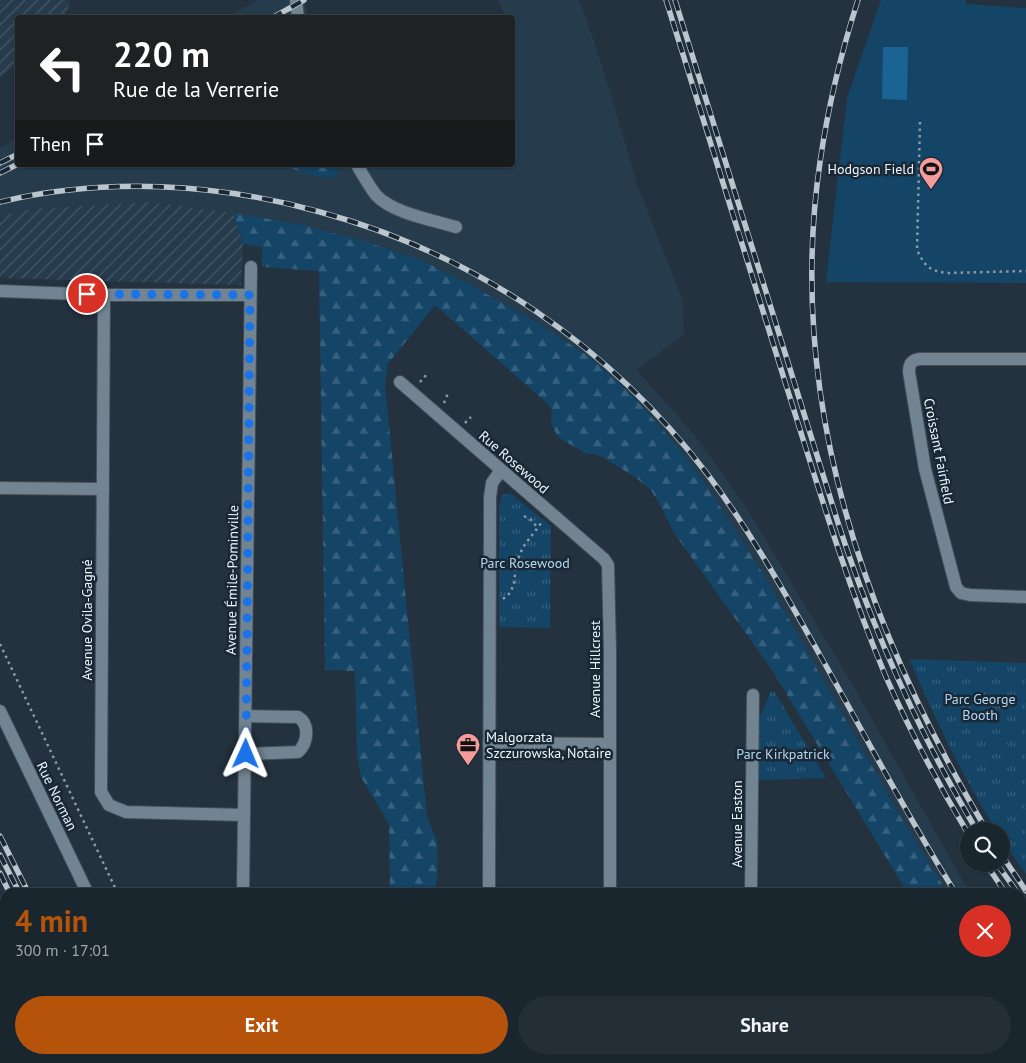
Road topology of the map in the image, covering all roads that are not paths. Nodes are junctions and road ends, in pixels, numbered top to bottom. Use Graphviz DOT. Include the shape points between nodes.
graph roads {
  1 [pos="296,0"];
  2 [pos="298,15"];
  3 [pos="358,167"];
  4 [pos="456,227"];
  5 [pos="251,267"];
  6 [pos="0,291"];
  7 [pos="104,295"];
  8 [pos="250,295"];
  9 [pos="1026,359"];
  10 [pos="400,382"];
  11 [pos="501,470"];
  12 [pos="0,488"];
  13 [pos="103,489"];
  14 [pos="608,565"];
  15 [pos="1026,596"];
  16 [pos="753,695"];
  17 [pos="0,712"];
  18 [pos="246,716"];
  19 [pos="490,743"];
  20 [pos="609,744"];
  21 [pos="246,754"];
  22 [pos="244,815"];
  23 [pos="86,888"];
  24 [pos="243,888"];
  25 [pos="490,888"];
  26 [pos="610,888"];
  27 [pos="751,888"];
  1 -- 2 [label="street"];
  3 -- 4 [label="street" via="377,196 387,204"];
  5 -- 8 [label="street, Avenue Émile-Pominville"];
  6 -- 7 [label="street"];
  7 -- 8 [label="street"];
  7 -- 13 [label="street, Avenue Ovila-Gagné"];
  8 -- 18 [label="street, Avenue Émile-Pominville"];
  9 -- 15 [label="street, Croissant Fairfield" via="920,359 910,363 909,372 925,469 958,590 970,595"];
  10 -- 11 [label="street, Rue Rosewood"];
  11 -- 14 [label="street, Rue Rosewood"];
  11 -- 19 [label="street" via="492,483 490,497"];
  12 -- 13 [label="street"];
  13 -- 22 [label="street, Avenue Ovila-Gagné" via="100,787 103,797 114,808 126,812"];
  14 -- 20 [label="street, Avenue Hillcrest"];
  16 -- 27 [label="street, Avenue Easton"];
  17 -- 23 [label="street, Rue Norman"];
  18 -- 21 [label="street, Avenue Émile-Pominville"];
  18 -- 21 [label="street" via="298,716 306,734 304,745 298,752"];
  19 -- 20 [label="street"];
  19 -- 25 [label="street"];
  20 -- 26 [label="street, Avenue Hillcrest"];
  21 -- 22 [label="street, Avenue Émile-Pominville"];
  22 -- 24 [label="street, Avenue Émile-Pominville"];
}
